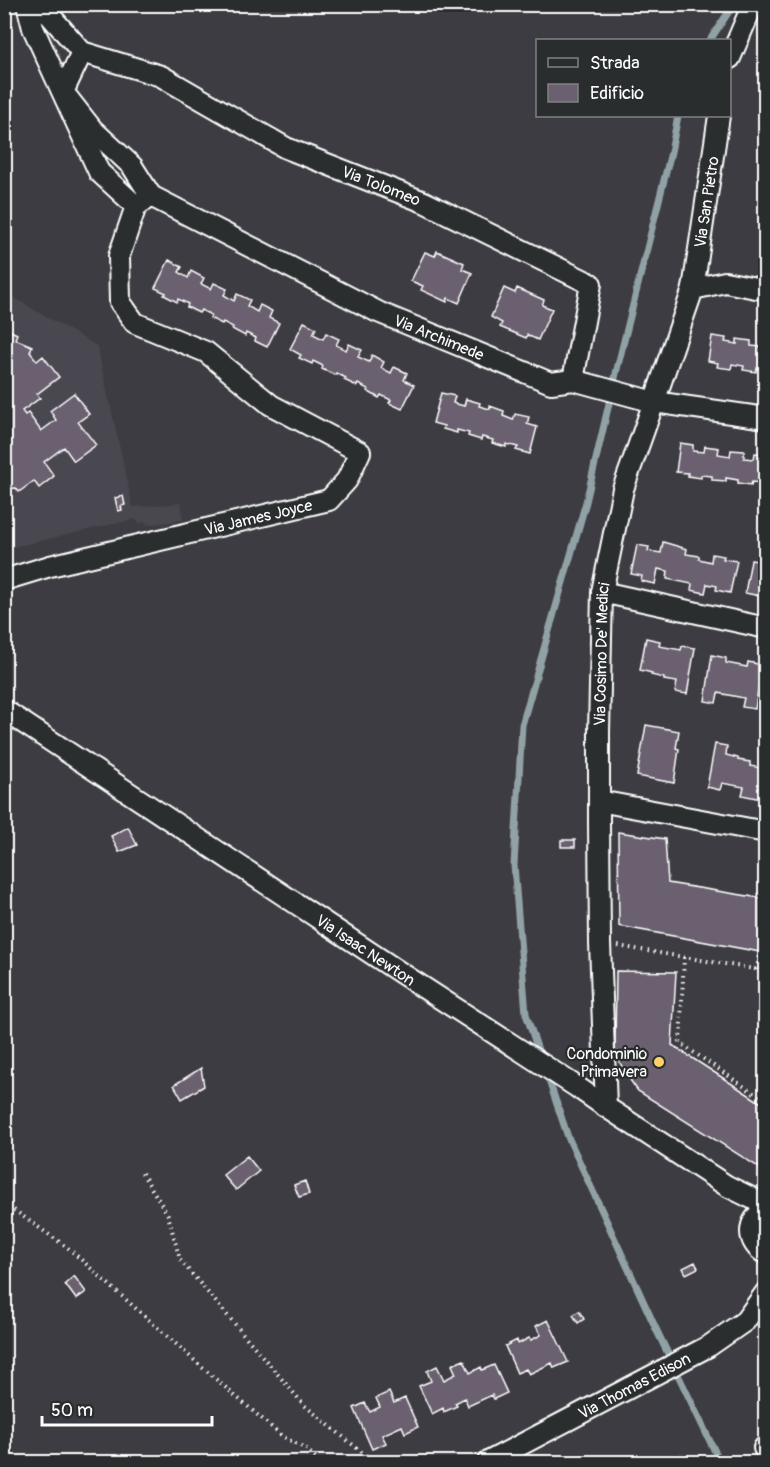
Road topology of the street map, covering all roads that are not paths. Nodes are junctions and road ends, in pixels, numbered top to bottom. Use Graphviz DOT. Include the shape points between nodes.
graph roads {
  1 [pos="27,4"];
  2 [pos="40,4"];
  3 [pos="753,4"];
  4 [pos="81,52"];
  5 [pos="731,54"];
  6 [pos="63,92"];
  7 [pos="719,117"];
  8 [pos="144,201"];
  9 [pos="693,289"];
  10 [pos="765,290"];
  11 [pos="573,380"];
  12 [pos="654,402"];
  13 [pos="765,418"];
  14 [pos="4,580"];
  15 [pos="602,592"];
  16 [pos="765,628"];
  17 [pos="4,710"];
  18 [pos="599,801"];
  19 [pos="765,832"];
  20 [pos="606,1107"];
  21 [pos="727,1186"];
  22 [pos="765,1205"];
  23 [pos="759,1216"];
  24 [pos="765,1254"];
  25 [pos="765,1292"];
  26 [pos="488,1462"];
  1 -- 6 [label="street" via="33,28"];
  2 -- 4 [label="street"];
  3 -- 5 [label="street"];
  4 -- 6 [label="street"];
  4 -- 11 [label="street, Via Tolomeo" via="161,76 286,148 424,202 591,285"];
  6 -- 8 [label="street" via="92,129 132,166"];
  6 -- 8 [label="street" via="99,172"];
  7 -- 9 [label="street, Via San Pietro"];
  8 -- 11 [label="street, Via Archimede" via="378,312 550,383"];
  8 -- 14 [label="street, Via James Joyce" via="119,256 120,302 135,322 206,352 271,405 360,452 347,480 329,500"];
  9 -- 10 [label="street" via="724,282"];
  9 -- 12 [label="street, Via Cosimo De' Medici"];
  11 -- 12 [label="street, Via Archimede"];
  12 -- 13 [label="street, Via Archimede"];
  12 -- 15 [label="street, Via Cosimo De' Medici" via="623,489"];
  15 -- 16 [label="street"];
  15 -- 18 [label="street, Via Cosimo De' Medici"];
  17 -- 20 [label="street, Via Isaac Newton"];
  18 -- 19 [label="street"];
  18 -- 20 [label="street, Via Cosimo De' Medici"];
  20 -- 21 [label="street, Via Isaac Newton"];
  21 -- 22 [label="street, Via Isaac Newton"];
  21 -- 23 [label="street, Via Isaac Newton"];
  23 -- 24 [label="street, Via Isaac Newton" via="750,1235"];
  25 -- 26 [label="street, Via Thomas Edison" via="746,1321 709,1346"];
}
